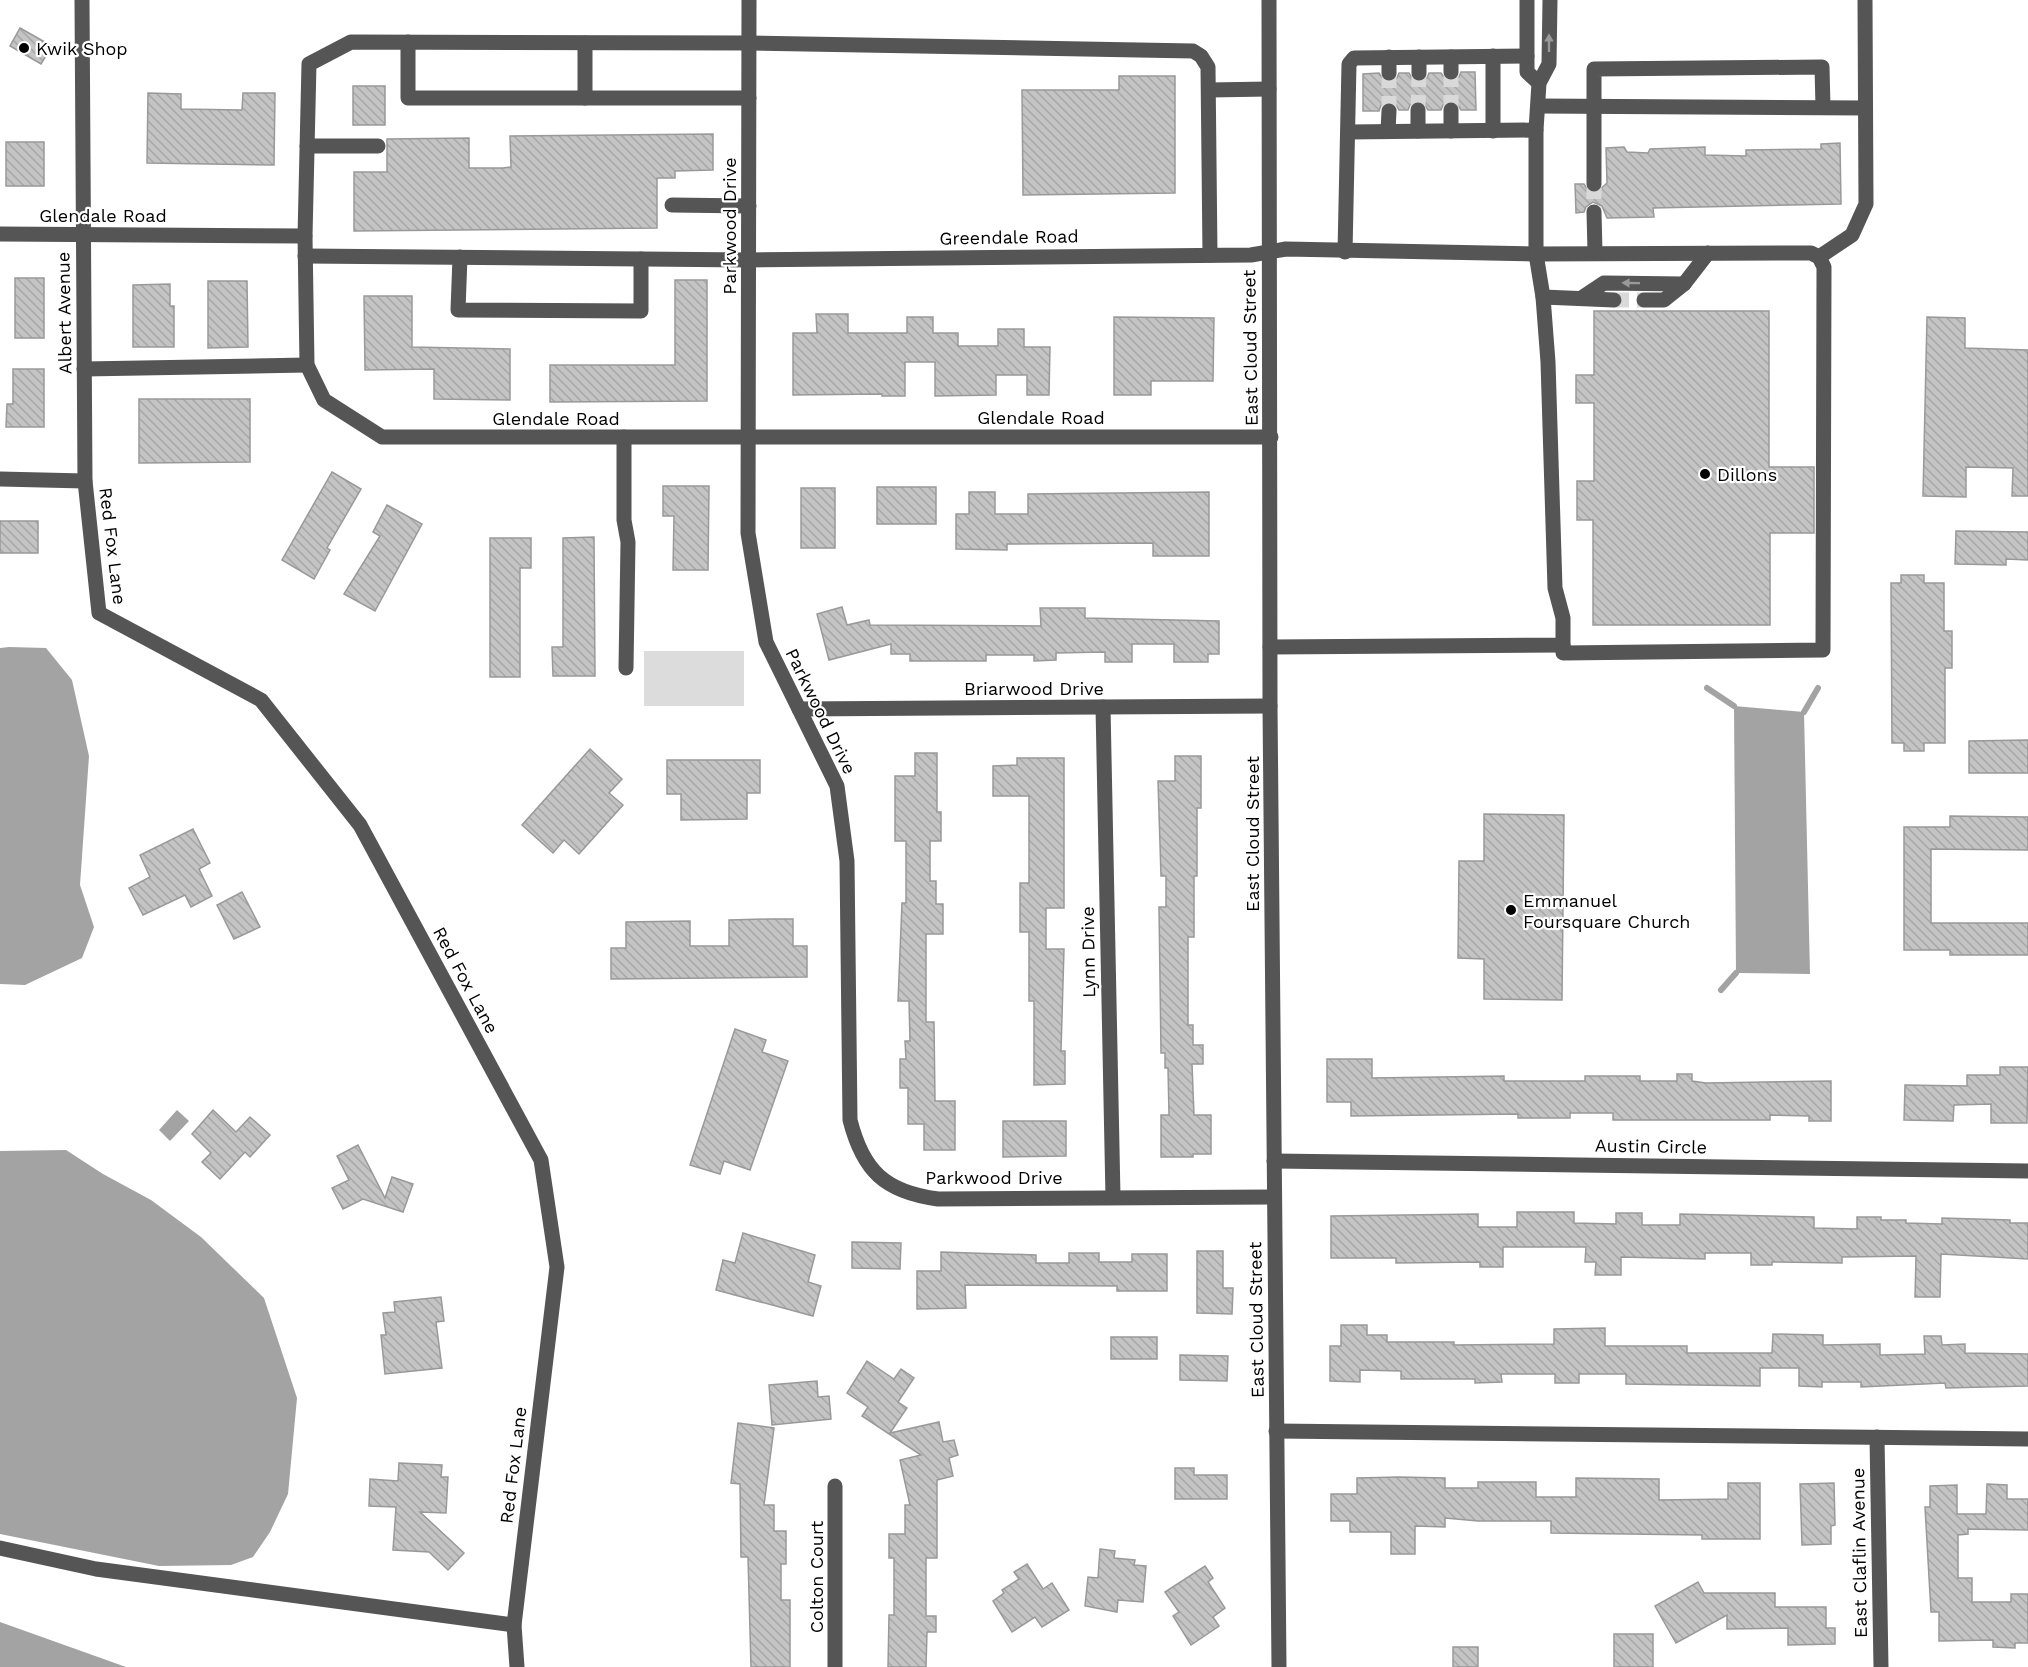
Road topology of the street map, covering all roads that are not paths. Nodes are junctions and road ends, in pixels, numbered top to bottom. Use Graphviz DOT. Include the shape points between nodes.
graph roads {
  1 [pos="82,0"];
  2 [pos="748,0"];
  3 [pos="1269,0"];
  4 [pos="1527,0"];
  5 [pos="1550,0"];
  6 [pos="1864,0"];
  7 [pos="408,42"];
  8 [pos="585,43"];
  9 [pos="748,43"];
  10 [pos="1493,56"];
  11 [pos="1527,56"];
  12 [pos="1389,57"];
  13 [pos="1419,57"];
  14 [pos="1389,73"];
  15 [pos="1419,73"];
  16 [pos="1539,83"];
  17 [pos="1269,88"];
  18 [pos="1209,90"];
  19 [pos="585,98"];
  20 [pos="749,98"];
  21 [pos="1538,106"];
  22 [pos="1593,106"];
  23 [pos="1823,107"];
  24 [pos="1865,108"];
  25 [pos="1418,110"];
  26 [pos="1451,110"];
  27 [pos="1389,111"];
  28 [pos="1536,130"];
  29 [pos="1388,131"];
  30 [pos="1418,131"];
  31 [pos="1451,131"];
  32 [pos="1493,131"];
  33 [pos="1349,132"];
  34 [pos="307,146"];
  35 [pos="378,146"];
  36 [pos="1594,184"];
  37 [pos="672,205"];
  38 [pos="749,206"];
  39 [pos="1594,212"];
  40 [pos="0,234"];
  41 [pos="83,234"];
  42 [pos="305,236"];
  43 [pos="1269,252"];
  44 [pos="1345,252"];
  45 [pos="1595,252"];
  46 [pos="1708,253"];
  47 [pos="1536,254"];
  48 [pos="1210,255"];
  49 [pos="305,256"];
  50 [pos="460,257"];
  51 [pos="1819,257"];
  52 [pos="641,259"];
  53 [pos="749,260"];
  54 [pos="1684,284"];
  55 [pos="1543,297"];
  56 [pos="1583,297"];
  57 [pos="1614,300"];
  58 [pos="1644,300"];
  59 [pos="307,365"];
  60 [pos="84,369"];
  61 [pos="624,437"];
  62 [pos="748,437"];
  63 [pos="1271,437"];
  64 [pos="0,479"];
  65 [pos="85,482"];
  66 [pos="1563,645"];
  67 [pos="1270,648"];
  68 [pos="626,668"];
  69 [pos="1270,706"];
  70 [pos="1103,707"];
  71 [pos="799,709"];
  72 [pos="1274,1161"];
  73 [pos="2028,1171"];
  74 [pos="1113,1197"];
  75 [pos="1274,1197"];
  76 [pos="1276,1431"];
  77 [pos="1876,1437"];
  78 [pos="2028,1438"];
  79 [pos="835,1486"];
  80 [pos="0,1548"];
  81 [pos="514,1625"];
  82 [pos="517,1667"];
  83 [pos="835,1667"];
  84 [pos="1279,1667"];
  85 [pos="1881,1667"];
  1 -- 41 [label="street, Albert Avenue"];
  2 -- 9 [label="street, Parkwood Drive"];
  3 -- 17 [label="street, East Cloud Street"];
  4 -- 11 [label="street"];
  16 -- 5 [label="street, one-way" via="1549,64"];
  6 -- 24 [label="street"];
  7 -- 8 [label="street"];
  7 -- 19 [label="street" via="408,98"];
  7 -- 34 [label="street" via="351,42 309,64"];
  8 -- 9 [label="street"];
  8 -- 19 [label="street"];
  9 -- 18 [label="street" via="1181,48 1206,62"];
  9 -- 20 [label="street, Parkwood Drive"];
  10 -- 11 [label="street"];
  10 -- 13 [label="street" via="1451,65"];
  10 -- 32 [label="street"];
  11 -- 16 [label="street" via="1527,72"];
  12 -- 13 [label="street"];
  12 -- 14 [label="street"];
  12 -- 33 [label="street" via="1354,58 1349,64"];
  13 -- 15 [label="street"];
  16 -- 21 [label="street"];
  17 -- 18 [label="street"];
  17 -- 43 [label="street, East Cloud Street"];
  18 -- 48 [label="street"];
  19 -- 20 [label="street"];
  20 -- 38 [label="street, Parkwood Drive"];
  21 -- 22 [label="street"];
  21 -- 28 [label="street"];
  22 -- 23 [label="street"];
  22 -- 23 [label="street" via="1594,69 1822,67"];
  22 -- 36 [label="street"];
  23 -- 24 [label="street"];
  24 -- 51 [label="street" via="1866,204 1852,235"];
  25 -- 30 [label="street"];
  26 -- 31 [label="street"];
  27 -- 29 [label="street"];
  28 -- 32 [label="street"];
  28 -- 47 [label="street"];
  29 -- 30 [label="street"];
  29 -- 33 [label="street"];
  30 -- 31 [label="street"];
  31 -- 32 [label="street"];
  33 -- 44 [label="street"];
  34 -- 35 [label="street"];
  34 -- 42 [label="street"];
  37 -- 38 [label="street"];
  38 -- 53 [label="street, Parkwood Drive"];
  39 -- 45 [label="street"];
  40 -- 41 [label="street, Glendale Road"];
  41 -- 42 [label="street, Glendale Road"];
  41 -- 60 [label="street, Albert Avenue"];
  42 -- 49 [label="street, Glendale Road"];
  43 -- 44 [label="street, Greendale Road"];
  43 -- 48 [label="street, Greendale Road"];
  43 -- 63 [label="street, East Cloud Street"];
  44 -- 47 [label="street, Greendale Road"];
  45 -- 46 [label="street, Greendale Road"];
  45 -- 47 [label="street, Greendale Road"];
  46 -- 51 [label="street, Greendale Road" via="1811,253"];
  46 -- 54 [label="street"];
  47 -- 55 [label="street"];
  48 -- 53 [label="street, Greendale Road"];
  49 -- 50 [label="street, Greendale Road"];
  49 -- 59 [label="street, Glendale Road"];
  50 -- 52 [label="street, Greendale Road"];
  50 -- 52 [label="street" via="458,310 641,311"];
  51 -- 66 [label="street" via="1824,267 1823,650 1563,653"];
  52 -- 53 [label="street, Greendale Road"];
  53 -- 62 [label="street, Parkwood Drive"];
  54 -- 56 [label="street, one-way" via="1604,283"];
  54 -- 58 [label="street" via="1664,300"];
  55 -- 56 [label="street"];
  55 -- 66 [label="street" via="1555,588 1563,618"];
  56 -- 57 [label="street"];
  59 -- 60 [label="street"];
  59 -- 61 [label="street, Glendale Road" via="324,400 382,437"];
  60 -- 65 [label="street, Albert Avenue"];
  61 -- 62 [label="street, Glendale Road"];
  61 -- 68 [label="street" via="624,520 628,542"];
  62 -- 63 [label="street, Glendale Road"];
  62 -- 71 [label="street, Parkwood Drive" via="747,532 766,642"];
  63 -- 67 [label="street, East Cloud Street"];
  64 -- 65 [label="street"];
  65 -- 81 [label="street, Red Fox Lane" via="99,613 261,700 360,825 541,1160 557,1267"];
  66 -- 67 [label="street"];
  67 -- 69 [label="street, East Cloud Street"];
  69 -- 70 [label="street, Briarwood Drive"];
  69 -- 72 [label="street, East Cloud Street"];
  70 -- 71 [label="street, Briarwood Drive"];
  70 -- 74 [label="street, Lynn Drive"];
  71 -- 74 [label="street, Parkwood Drive" via="837,786 847,861 850,1120 869,1166 883,1181 901,1191 938,1199"];
  72 -- 73 [label="street, Austin Circle"];
  72 -- 75 [label="street, East Cloud Street"];
  74 -- 75 [label="street, Parkwood Drive"];
  75 -- 76 [label="street, East Cloud Street"];
  76 -- 77 [label="street"];
  76 -- 84 [label="street, East Cloud Street"];
  77 -- 78 [label="street"];
  77 -- 85 [label="street, East Claflin Avenue"];
  79 -- 83 [label="street, Colton Court"];
  80 -- 81 [label="street" via="96,1569"];
  81 -- 82 [label="street, Red Fox Lane"];
}
